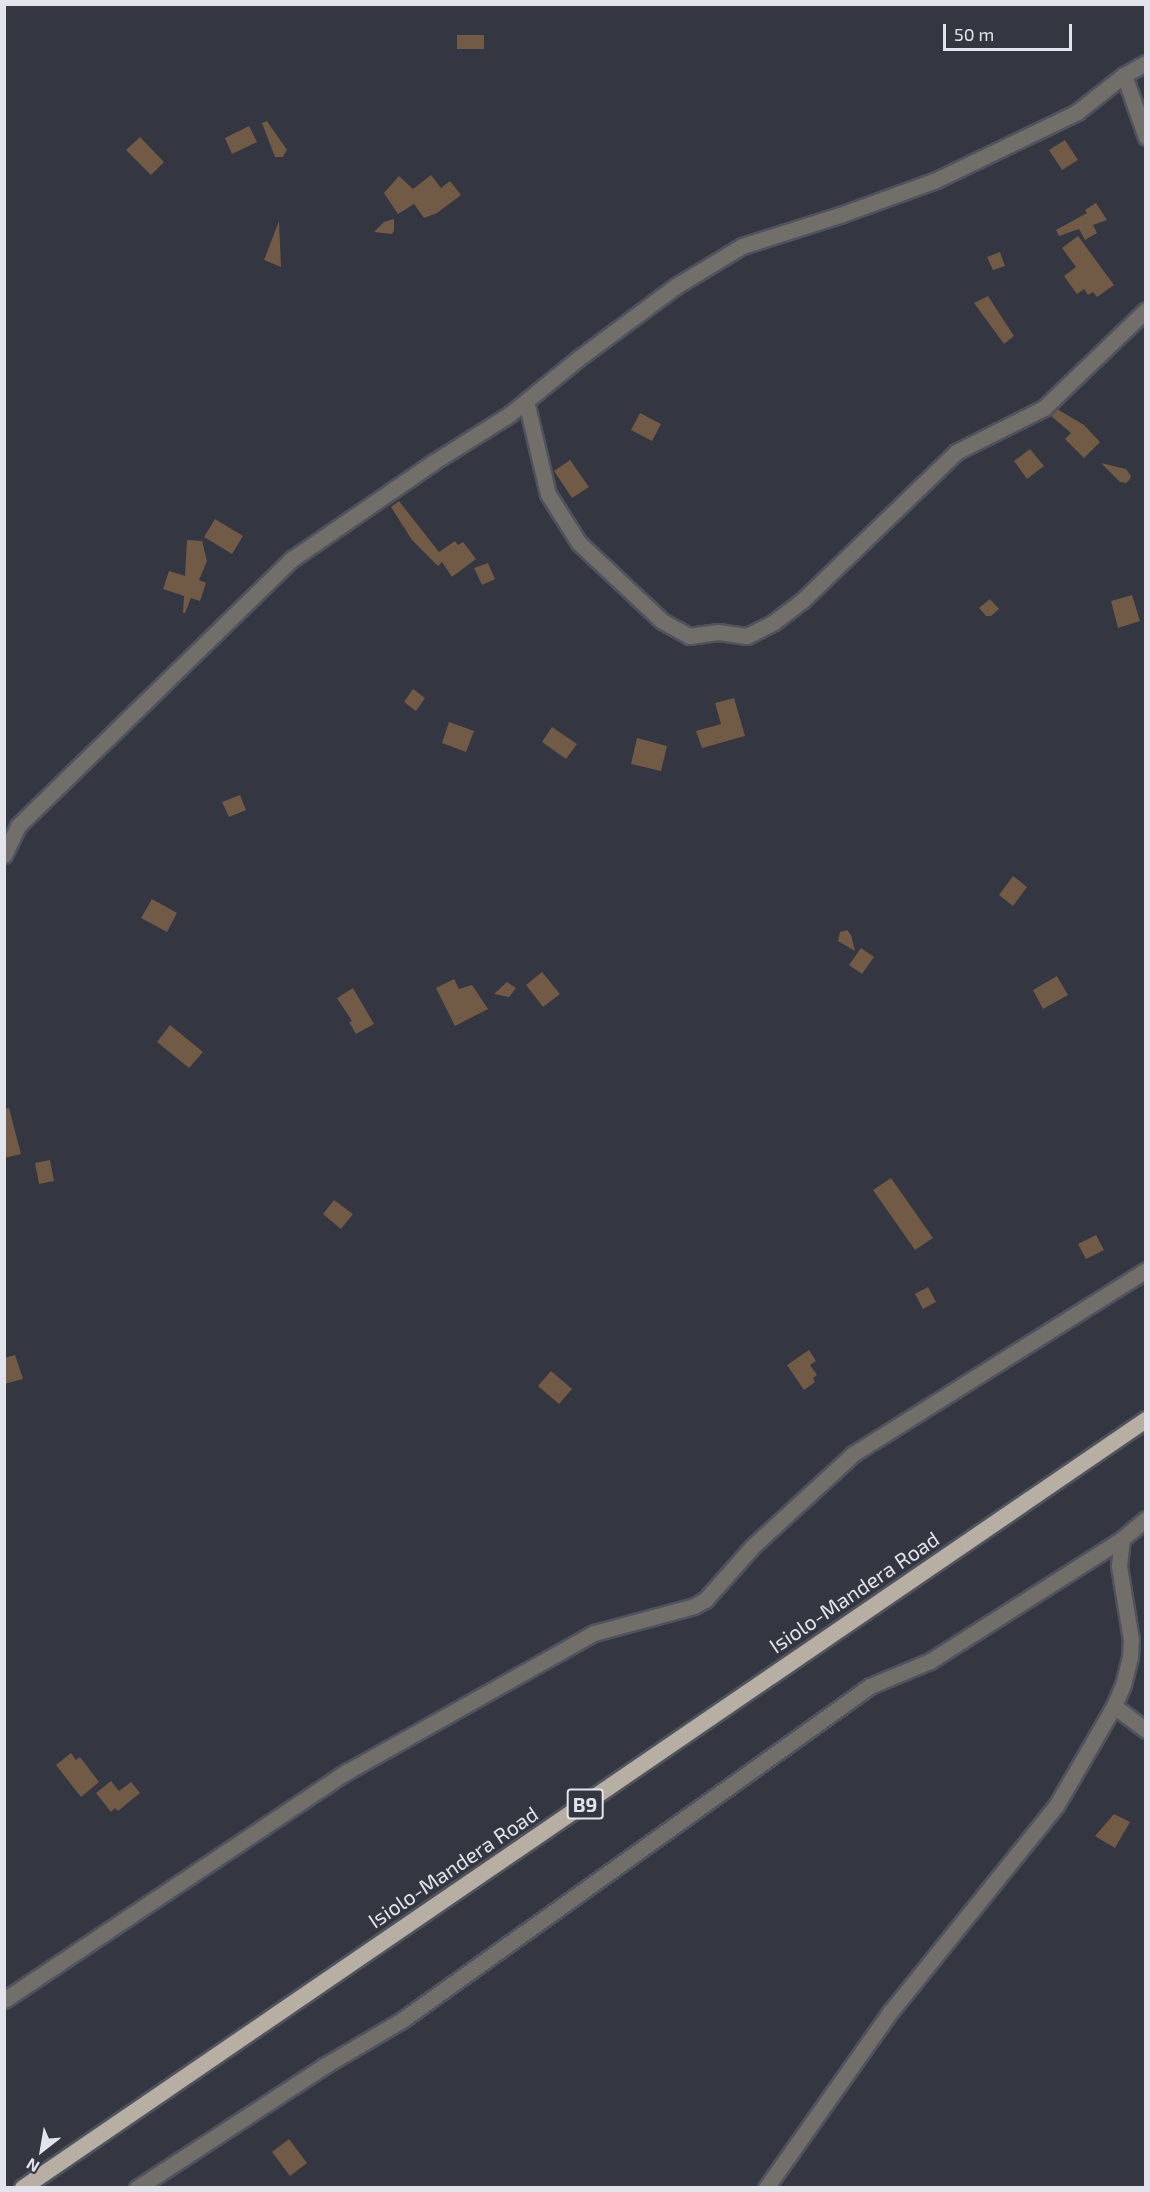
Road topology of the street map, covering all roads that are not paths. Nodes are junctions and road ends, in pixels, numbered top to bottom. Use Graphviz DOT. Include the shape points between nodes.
graph roads {
  1 [pos="1146,63"];
  2 [pos="1124,75"];
  3 [pos="1146,136"];
  4 [pos="1146,310"];
  5 [pos="526,401"];
  6 [pos="4,855"];
  7 [pos="1146,1270"];
  8 [pos="1146,1420"];
  9 [pos="1146,1518"];
  10 [pos="1122,1539"];
  11 [pos="1114,1706"];
  12 [pos="1146,1730"];
  13 [pos="4,2000"];
  14 [pos="23,2187"];
  15 [pos="137,2187"];
  16 [pos="766,2187"];
  1 -- 2 [label="street"];
  2 -- 3 [label="street"];
  2 -- 5 [label="street" via="1077,112 936,180 742,246 676,286"];
  4 -- 5 [label="street" via="1044,408 956,452 803,600 747,636 689,636 662,621 579,543 548,494"];
  5 -- 6 [label="street" via="292,559 18,825"];
  7 -- 13 [label="street" via="854,1454 752,1546 705,1600 594,1633 348,1771"];
  8 -- 14 [label="highway, Isiolo-Mandera Road / B9"];
  9 -- 10 [label="street"];
  10 -- 11 [label="street" via="1119,1566 1130,1648 1123,1685"];
  10 -- 15 [label="street" via="930,1661 870,1686 402,2020"];
  11 -- 12 [label="street"];
  11 -- 16 [label="street" via="1056,1806 891,2011"];
}
